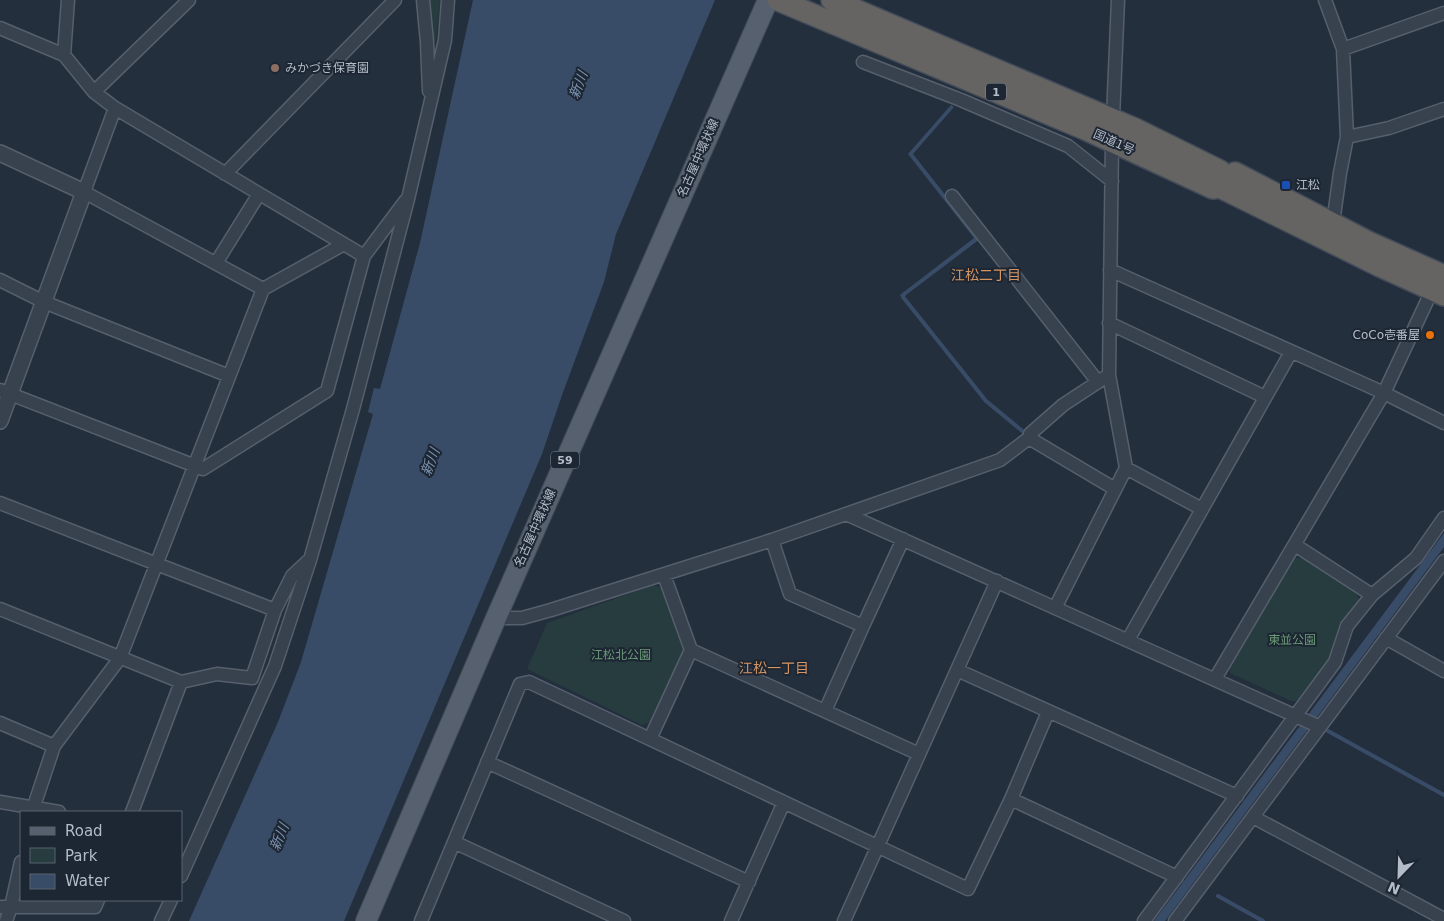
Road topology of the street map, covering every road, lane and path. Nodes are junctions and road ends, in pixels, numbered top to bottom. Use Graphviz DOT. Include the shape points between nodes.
graph roads {
  1 [pos="68,0"];
  2 [pos="189,0"];
  3 [pos="395,0"];
  4 [pos="423,0"];
  5 [pos="448,0"];
  6 [pos="768,0"];
  7 [pos="778,0"];
  8 [pos="832,0"];
  9 [pos="1118,0"];
  10 [pos="1325,0"];
  11 [pos="1444,13"];
  12 [pos="0,28"];
  13 [pos="1342,49"];
  14 [pos="64,55"];
  15 [pos="863,62"];
  16 [pos="94,92"];
  17 [pos="115,108"];
  18 [pos="429,108"];
  19 [pos="1444,108"];
  20 [pos="1113,120"];
  21 [pos="1347,136"];
  22 [pos="1112,141"];
  23 [pos="0,153"];
  24 [pos="224,174"];
  25 [pos="1217,179"];
  26 [pos="1112,182"];
  27 [pos="84,192"];
  28 [pos="259,194"];
  29 [pos="952,196"];
  30 [pos="408,199"];
  31 [pos="1332,223"];
  32 [pos="344,244"];
  33 [pos="364,256"];
  34 [pos="1382,262"];
  35 [pos="216,263"];
  36 [pos="1110,270"];
  37 [pos="1444,276"];
  38 [pos="0,280"];
  39 [pos="1444,287"];
  40 [pos="263,289"];
  41 [pos="44,302"];
  42 [pos="1438,302"];
  43 [pos="1109,323"];
  44 [pos="1291,352"];
  45 [pos="229,376"];
  46 [pos="1103,378"];
  47 [pos="5,393"];
  48 [pos="1384,393"];
  49 [pos="1265,398"];
  50 [pos="0,421"];
  51 [pos="1444,423"];
  52 [pos="1029,438"];
  53 [pos="194,466"];
  54 [pos="1126,468"];
  55 [pos="1115,489"];
  56 [pos="0,503"];
  57 [pos="1202,509"];
  58 [pos="846,514"];
  59 [pos="1444,518"];
  60 [pos="903,539"];
  61 [pos="772,540"];
  62 [pos="1294,545"];
  63 [pos="310,560"];
  64 [pos="1444,561"];
  65 [pos="157,564"];
  66 [pos="664,575"];
  67 [pos="997,581"];
  68 [pos="1372,595"];
  69 [pos="1055,608"];
  70 [pos="0,609"];
  71 [pos="275,610"];
  72 [pos="496,618"];
  73 [pos="864,626"];
  74 [pos="1386,638"];
  75 [pos="1128,640"];
  76 [pos="691,650"];
  77 [pos="120,658"];
  78 [pos="957,670"];
  79 [pos="1444,670"];
  80 [pos="1215,679"];
  81 [pos="181,682"];
  82 [pos="825,711"];
  83 [pos="1048,712"];
  84 [pos="1299,717"];
  85 [pos="0,723"];
  86 [pos="1317,725"];
  87 [pos="650,739"];
  88 [pos="54,746"];
  89 [pos="919,754"];
  90 [pos="487,762"];
  91 [pos="1237,796"];
  92 [pos="1011,799"];
  93 [pos="0,802"];
  94 [pos="784,802"];
  95 [pos="33,810"];
  96 [pos="46,811"];
  97 [pos="132,811"];
  98 [pos="1253,817"];
  99 [pos="454,842"];
  100 [pos="878,847"];
  101 [pos="20,865"];
  102 [pos="182,874"];
  103 [pos="1177,877"];
  104 [pos="749,882"];
  105 [pos="98,901"];
  106 [pos="171,901"];
  107 [pos="6,907"];
  108 [pos="1444,918"];
  109 [pos="6,921"];
  110 [pos="161,921"];
  111 [pos="366,921"];
  112 [pos="421,921"];
  113 [pos="624,921"];
  114 [pos="731,921"];
  115 [pos="844,921"];
  116 [pos="1144,921"];
  117 [pos="1175,921"];
  1 -- 14 [label="street"];
  2 -- 16 [label="street"];
  3 -- 24 [label="street"];
  4 -- 18 [label="street"];
  5 -- 18 [label="street" via="444,40"];
  6 -- 72 [label="main road, 名古屋中環状線 / 59"];
  7 -- 22 [label="highway, 国道1号 / 1"];
  8 -- 20 [label="highway, 国道1号 / 1"];
  9 -- 20 [label="street"];
  10 -- 13 [label="street"];
  11 -- 13 [label="street"];
  12 -- 14 [label="street"];
  13 -- 21 [label="street"];
  14 -- 16 [label="street"];
  15 -- 26 [label="street" via="1068,146"];
  16 -- 17 [label="street"];
  17 -- 24 [label="street"];
  17 -- 27 [label="street"];
  18 -- 30 [label="street"];
  19 -- 21 [label="street" via="1389,128"];
  20 -- 22 [label="street"];
  20 -- 25 [label="highway, 国道1号 / 1"];
  21 -- 31 [label="street"];
  22 -- 25 [label="highway, 国道1号 / 1"];
  22 -- 26 [label="street"];
  23 -- 27 [label="street"];
  24 -- 28 [label="street"];
  25 -- 31 [label="highway, 1" via="1227,170"];
  25 -- 34 [label="highway, 国道1号 / 1" via="1220,187"];
  25 -- 42 [label="highway, 1" via="1217,193 1308,241"];
  26 -- 36 [label="street"];
  27 -- 35 [label="street"];
  27 -- 41 [label="street"];
  28 -- 32 [label="street"];
  28 -- 35 [label="street"];
  29 -- 46 [label="street"];
  30 -- 33 [label="street"];
  30 -- 63 [label="street"];
  31 -- 37 [label="highway, 1"];
  32 -- 33 [label="street"];
  32 -- 40 [label="street"];
  33 -- 53 [label="street" via="327,391 203,469"];
  34 -- 39 [label="highway, 国道1号 / 1"];
  34 -- 42 [label="highway, 国道1号 / 1"];
  35 -- 40 [label="street"];
  36 -- 43 [label="street"];
  36 -- 44 [label="street"];
  38 -- 41 [label="street"];
  40 -- 45 [label="street"];
  41 -- 45 [label="street"];
  41 -- 47 [label="street"];
  42 -- 48 [label="street"];
  43 -- 46 [label="street"];
  43 -- 49 [label="street"];
  44 -- 48 [label="street"];
  44 -- 49 [label="street"];
  45 -- 53 [label="street"];
  46 -- 52 [label="street" via="1063,405"];
  46 -- 54 [label="street"];
  47 -- 50 [label="street"];
  47 -- 53 [label="street"];
  48 -- 51 [label="street"];
  48 -- 62 [label="street"];
  49 -- 57 [label="street"];
  52 -- 55 [label="street"];
  52 -- 58 [label="street" via="1000,460"];
  53 -- 65 [label="street"];
  54 -- 55 [label="street"];
  54 -- 57 [label="street"];
  55 -- 69 [label="street"];
  56 -- 65 [label="street"];
  57 -- 75 [label="street"];
  58 -- 60 [label="street"];
  58 -- 61 [label="street"];
  59 -- 68 [label="street" via="1416,558"];
  60 -- 67 [label="street"];
  60 -- 73 [label="street"];
  61 -- 66 [label="street"];
  61 -- 73 [label="street" via="790,594"];
  62 -- 68 [label="street"];
  62 -- 80 [label="street"];
  63 -- 71 [label="street" via="292,576"];
  63 -- 102 [label="street" via="276,666"];
  64 -- 74 [label="street"];
  65 -- 71 [label="street"];
  65 -- 77 [label="street"];
  66 -- 72 [label="street" via="522,618"];
  66 -- 76 [label="street"];
  67 -- 69 [label="street"];
  67 -- 78 [label="street"];
  68 -- 84 [label="street" via="1347,626 1335,662"];
  69 -- 75 [label="street"];
  70 -- 77 [label="street"];
  71 -- 81 [label="street" via="252,678 217,674"];
  72 -- 111 [label="main road, 名古屋中環状線 / 59"];
  73 -- 82 [label="street"];
  74 -- 79 [label="street"];
  74 -- 86 [label="street"];
  75 -- 80 [label="street"];
  76 -- 82 [label="street"];
  76 -- 87 [label="street"];
  77 -- 81 [label="street"];
  77 -- 88 [label="street"];
  78 -- 83 [label="street"];
  78 -- 89 [label="street"];
  80 -- 84 [label="street"];
  81 -- 97 [label="street"];
  82 -- 89 [label="street"];
  83 -- 91 [label="street"];
  83 -- 92 [label="street"];
  84 -- 86 [label="street"];
  84 -- 91 [label="street"];
  85 -- 88 [label="street"];
  86 -- 98 [label="street"];
  87 -- 90 [label="street" via="529,682 520,684"];
  87 -- 94 [label="street"];
  88 -- 95 [label="street"];
  89 -- 100 [label="street"];
  90 -- 99 [label="street"];
  90 -- 104 [label="street"];
  91 -- 103 [label="street"];
  92 -- 100 [label="street" via="968,889"];
  92 -- 103 [label="street"];
  93 -- 95 [label="street"];
  94 -- 100 [label="street"];
  94 -- 104 [label="street"];
  95 -- 96 [label="street"];
  98 -- 108 [label="street"];
  98 -- 117 [label="street"];
  99 -- 112 [label="street"];
  99 -- 113 [label="street"];
  100 -- 115 [label="street"];
  101 -- 107 [label="street"];
  103 -- 116 [label="street"];
  104 -- 114 [label="street"];
  105 -- 107 [label="street" via="95,907"];
  106 -- 110 [label="street"];
  107 -- 109 [label="street"];
}
